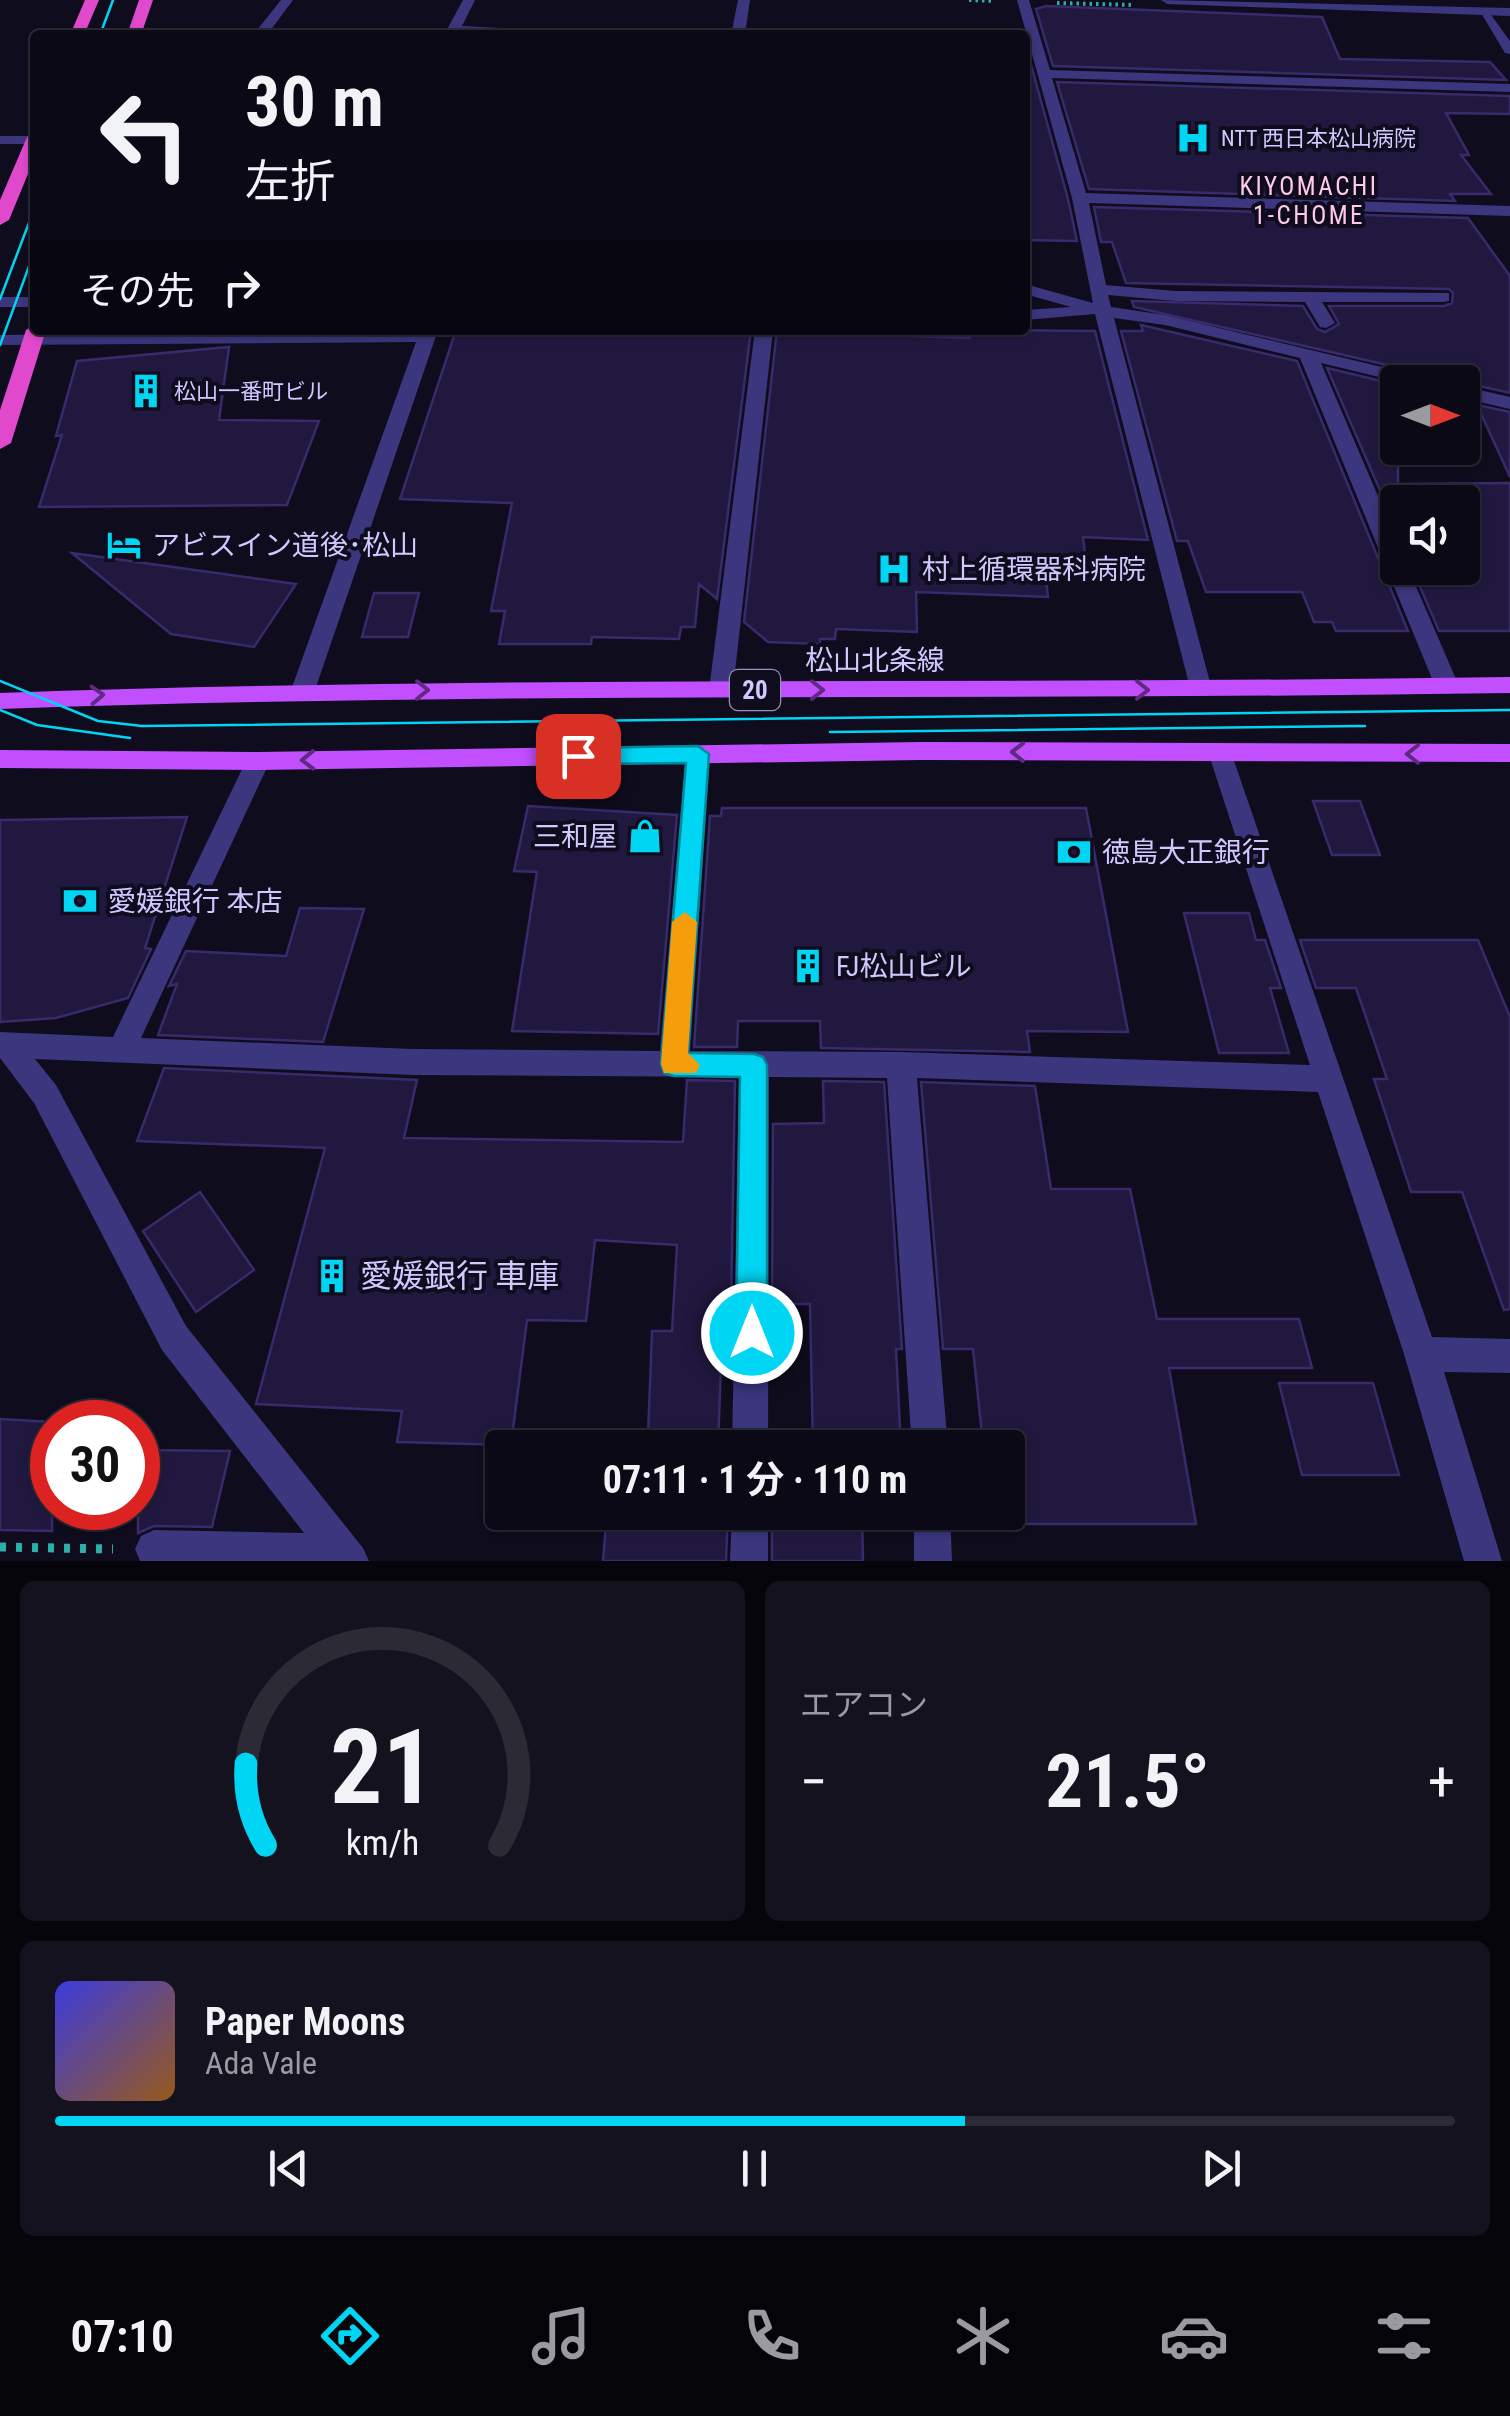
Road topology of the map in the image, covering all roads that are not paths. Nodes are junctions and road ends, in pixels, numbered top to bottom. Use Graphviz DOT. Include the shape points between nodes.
graph roads {
  1 [pos="92,0"];
  2 [pos="146,0"];
  3 [pos="287,0"];
  4 [pos="469,0"];
  5 [pos="744,0"];
  6 [pos="1023,0"];
  7 [pos="1167,0"];
  8 [pos="1284,2"];
  9 [pos="1482,11"];
  10 [pos="1510,12"];
  11 [pos="79,30"];
  12 [pos="136,30"];
  13 [pos="264,30"];
  14 [pos="454,30"];
  15 [pos="739,30"];
  16 [pos="1030,30"];
  17 [pos="1030,31"];
  18 [pos="1510,50"];
  19 [pos="1037,62"];
  20 [pos="1510,88"];
  21 [pos="30,139"];
  22 [pos="0,140"];
  23 [pos="30,149"];
  24 [pos="1080,198"];
  25 [pos="1510,210"];
  26 [pos="0,220"];
  27 [pos="1098,288"];
  28 [pos="1030,290"];
  29 [pos="1311,296"];
  30 [pos="1443,298"];
  31 [pos="0,302"];
  32 [pos="30,302"];
  33 [pos="1103,311"];
  34 [pos="1030,315"];
  35 [pos="1326,323"];
  36 [pos="34,335"];
  37 [pos="427,335"];
  38 [pos="763,335"];
  39 [pos="0,340"];
  40 [pos="1309,357"];
  41 [pos="1380,373"];
  42 [pos="1480,396"];
  43 [pos="1510,403"];
  44 [pos="0,443"];
  45 [pos="1510,685"];
  46 [pos="1446,686"];
  47 [pos="304,690"];
  48 [pos="721,690"];
  49 [pos="1200,690"];
  50 [pos="0,701"];
  51 [pos="1510,753"];
  52 [pos="698,754"];
  53 [pos="1221,755"];
  54 [pos="0,760"];
  55 [pos="258,760"];
  56 [pos="2,1048"];
  57 [pos="122,1048"];
  58 [pos="674,1064"];
  59 [pos="754,1065"];
  60 [pos="901,1065"];
  61 [pos="1328,1079"];
  62 [pos="1421,1354"];
  63 [pos="1510,1356"];
  64 [pos="750,1430"];
  65 [pos="929,1430"];
  66 [pos="750,1530"];
  67 [pos="932,1530"];
  68 [pos="154,1549"];
  69 [pos="346,1556"];
  70 [pos="750,1561"];
  71 [pos="933,1561"];
  72 [pos="1483,1561"];
  1 -- 11 [label="highway"];
  2 -- 12 [label="highway"];
  3 -- 13 [label="street"];
  4 -- 14 [label="street"];
  5 -- 15 [label="street"];
  6 -- 16 [label="street"];
  7 -- 8 [label="street"];
  8 -- 9 [label="street"];
  9 -- 10 [label="street"];
  9 -- 18 [label="street"];
  17 -- 19 [label="street"];
  19 -- 20 [label="street"];
  19 -- 24 [label="street"];
  21 -- 22 [label="street"];
  23 -- 26 [label="highway"];
  24 -- 25 [label="street"];
  24 -- 27 [label="street"];
  27 -- 29 [label="street" via="1175,296"];
  27 -- 33 [label="street"];
  28 -- 33 [label="street"];
  29 -- 30 [label="street"];
  29 -- 35 [label="street"];
  31 -- 32 [label="street"];
  33 -- 34 [label="street"];
  33 -- 40 [label="street"];
  33 -- 49 [label="street"];
  36 -- 39 [label="street"];
  36 -- 44 [label="highway"];
  37 -- 47 [label="street"];
  38 -- 48 [label="street"];
  40 -- 41 [label="street"];
  40 -- 46 [label="street"];
  42 -- 43 [label="street"];
  45 -- 46 [label="main road, 松山北条線 / 20"];
  46 -- 49 [label="main road, 松山北条線 / 20"];
  47 -- 48 [label="main road, 松山北条線 / 20, one-way"];
  50 -- 47 [label="main road, 松山北条線 / 20, one-way"];
  48 -- 49 [label="main road, 松山北条線 / 20, one-way"];
  51 -- 53 [label="main road, one-way"];
  53 -- 52 [label="main road, one-way"];
  52 -- 55 [label="main road, one-way"];
  52 -- 58 [label="street"];
  53 -- 61 [label="street"];
  54 -- 55 [label="main road"];
  55 -- 57 [label="street"];
  56 -- 57 [label="street"];
  56 -- 69 [label="street" via="45,1094 174,1338"];
  57 -- 58 [label="street" via="414,1062"];
  58 -- 59 [label="street"];
  59 -- 60 [label="street"];
  59 -- 64 [label="street"];
  60 -- 61 [label="street"];
  60 -- 65 [label="street"];
  61 -- 62 [label="street"];
  62 -- 63 [label="street"];
  62 -- 72 [label="street"];
  66 -- 70 [label="street"];
  67 -- 71 [label="street"];
  68 -- 69 [label="street"];
}
